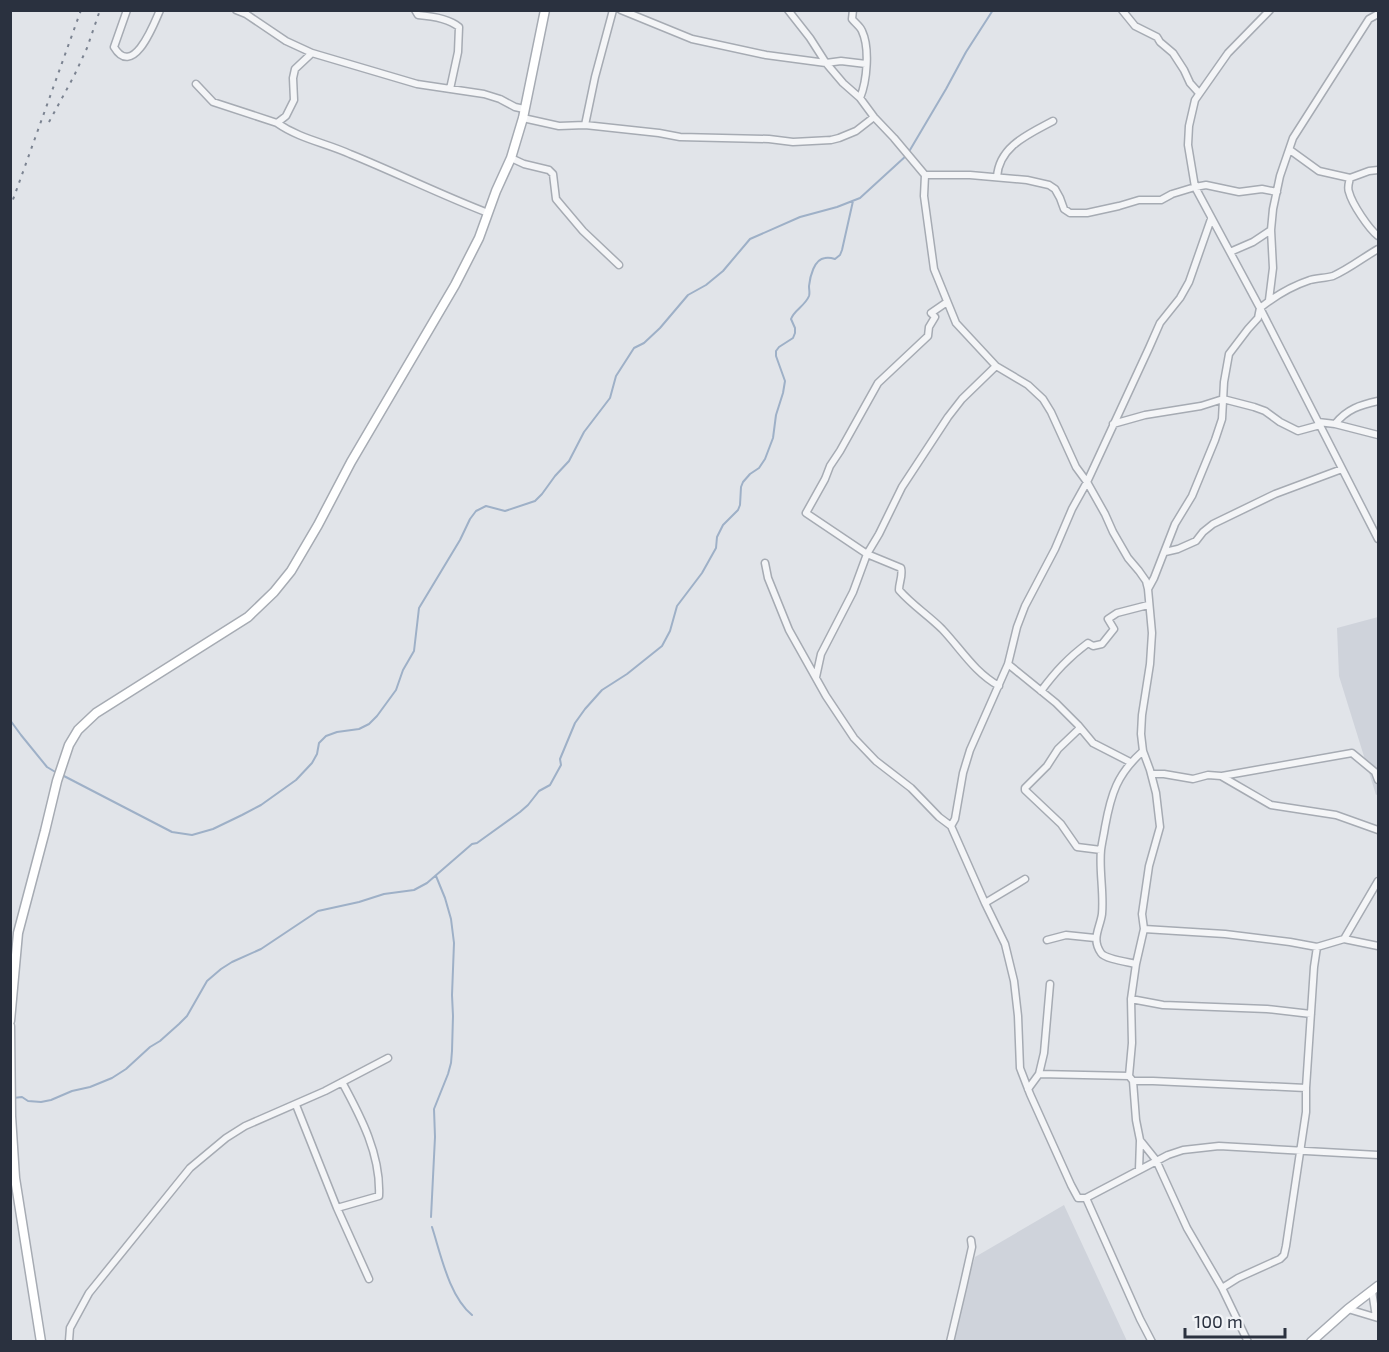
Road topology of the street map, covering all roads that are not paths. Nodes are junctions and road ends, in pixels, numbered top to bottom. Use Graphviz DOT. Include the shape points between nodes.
graph roads {
  1 [pos="127,10"];
  2 [pos="160,10"];
  3 [pos="236,10"];
  4 [pos="415,10"];
  5 [pos="545,10"];
  6 [pos="613,10"];
  7 [pos="621,10"];
  8 [pos="788,10"];
  9 [pos="853,10"];
  10 [pos="1122,10"];
  11 [pos="1270,10"];
  12 [pos="1378,14"];
  13 [pos="312,53"];
  14 [pos="826,63"];
  15 [pos="866,64"];
  16 [pos="196,84"];
  17 [pos="450,89"];
  18 [pos="1199,93"];
  19 [pos="860,98"];
  20 [pos="524,113"];
  21 [pos="874,117"];
  22 [pos="1053,121"];
  23 [pos="277,123"];
  24 [pos="585,125"];
  25 [pos="1290,150"];
  26 [pos="511,158"];
  27 [pos="1378,170"];
  28 [pos="924,175"];
  29 [pos="997,177"];
  30 [pos="1350,178"];
  31 [pos="1195,187"];
  32 [pos="1277,192"];
  33 [pos="488,213"];
  34 [pos="1211,219"];
  35 [pos="1271,230"];
  36 [pos="1378,236"];
  37 [pos="1378,249"];
  38 [pos="1230,252"];
  39 [pos="619,265"];
  40 [pos="1269,300"];
  41 [pos="947,302"];
  42 [pos="1260,308"];
  43 [pos="996,366"];
  44 [pos="1223,399"];
  45 [pos="1378,401"];
  46 [pos="1113,424"];
  47 [pos="1319,424"];
  48 [pos="1335,424"];
  49 [pos="1378,435"];
  50 [pos="1342,469"];
  51 [pos="1087,482"];
  52 [pos="1378,539"];
  53 [pos="1165,552"];
  54 [pos="867,554"];
  55 [pos="765,563"];
  56 [pos="1148,589"];
  57 [pos="1148,605"];
  58 [pos="1008,664"];
  59 [pos="816,678"];
  60 [pos="999,686"];
  61 [pos="1041,691"];
  62 [pos="1080,728"];
  63 [pos="1143,751"];
  64 [pos="1130,762"];
  65 [pos="1151,774"];
  66 [pos="1221,776"];
  67 [pos="1378,780"];
  68 [pos="951,826"];
  69 [pos="1378,830"];
  70 [pos="1101,850"];
  71 [pos="1025,879"];
  72 [pos="1378,881"];
  73 [pos="985,903"];
  74 [pos="1143,928"];
  75 [pos="1095,938"];
  76 [pos="1344,939"];
  77 [pos="1047,940"];
  78 [pos="1378,946"];
  79 [pos="1317,947"];
  80 [pos="1136,964"];
  81 [pos="1050,984"];
  82 [pos="1131,999"];
  83 [pos="1311,1014"];
  84 [pos="10,1021"];
  85 [pos="10,1026"];
  86 [pos="11,1046"];
  87 [pos="388,1058"];
  88 [pos="1040,1074"];
  89 [pos="1131,1078"];
  90 [pos="342,1082"];
  91 [pos="1306,1088"];
  92 [pos="1028,1089"];
  93 [pos="11,1096"];
  94 [pos="296,1105"];
  95 [pos="1140,1140"];
  96 [pos="1300,1150"];
  97 [pos="1378,1155"];
  98 [pos="1156,1160"];
  99 [pos="1139,1170"];
  100 [pos="1086,1198"];
  101 [pos="337,1208"];
  102 [pos="971,1240"];
  103 [pos="369,1279"];
  104 [pos="1222,1288"];
  105 [pos="1375,1288"];
  106 [pos="1348,1309"];
  107 [pos="1377,1318"];
  108 [pos="41,1341"];
  109 [pos="69,1341"];
  110 [pos="950,1341"];
  111 [pos="1152,1341"];
  112 [pos="1248,1341"];
  113 [pos="1311,1341"];
  1 -- 2 [label="street" via="114,47 124,57 139,51"];
  3 -- 13 [label="street"];
  4 -- 17 [label="street" via="418,15 459,27"];
  5 -- 20 [label="street"];
  6 -- 24 [label="street"];
  7 -- 14 [label="street" via="692,39"];
  8 -- 14 [label="street"];
  9 -- 15 [label="street" via="852,19 864,39"];
  10 -- 18 [label="street" via="1135,26 1157,37 1173,53"];
  11 -- 18 [label="street" via="1228,53"];
  12 -- 25 [label="street" via="1369,19 1293,138"];
  13 -- 17 [label="street" via="417,84"];
  13 -- 23 [label="street" via="295,69 294,100 286,116"];
  14 -- 15 [label="street"];
  14 -- 19 [label="street"];
  15 -- 19 [label="street"];
  16 -- 23 [label="street" via="213,102"];
  17 -- 20 [label="street" via="500,99"];
  18 -- 31 [label="street" via="1188,145"];
  19 -- 21 [label="street"];
  20 -- 24 [label="street" via="559,126"];
  20 -- 26 [label="street"];
  21 -- 24 [label="street" via="839,138 793,142 680,136"];
  21 -- 28 [label="street"];
  22 -- 29 [label="street" via="1004,153 997,165"];
  23 -- 33 [label="street" via="296,135 347,152"];
  25 -- 30 [label="street" via="1319,171"];
  25 -- 32 [label="street"];
  26 -- 33 [label="street"];
  26 -- 39 [label="street" via="549,170 556,199"];
  27 -- 30 [label="street"];
  28 -- 29 [label="street"];
  28 -- 41 [label="street" via="934,269"];
  29 -- 31 [label="street" via="1049,185 1070,213 1087,213 1138,200 1161,200"];
  30 -- 36 [label="street" via="1349,194"];
  31 -- 32 [label="street"];
  31 -- 34 [label="street"];
  32 -- 35 [label="street"];
  33 -- 84 [label="street" via="455,285 280,585 248,617 96,713 69,745 18,933"];
  34 -- 38 [label="street"];
  34 -- 46 [label="street" via="1190,282 1160,323"];
  35 -- 38 [label="street"];
  35 -- 40 [label="street" via="1273,268"];
  37 -- 40 [label="street" via="1331,277 1308,281"];
  38 -- 42 [label="street"];
  40 -- 42 [label="street"];
  41 -- 43 [label="street" via="956,322"];
  41 -- 54 [label="street" via="931,313 935,317 928,336 878,383 806,513"];
  42 -- 44 [label="street" via="1258,318 1229,354"];
  42 -- 47 [label="street"];
  43 -- 51 [label="street" via="1043,399"];
  43 -- 54 [label="street" via="948,417 902,487"];
  44 -- 46 [label="street"];
  44 -- 47 [label="street" via="1254,406 1298,431"];
  44 -- 53 [label="street" via="1222,419 1205,466"];
  45 -- 48 [label="street" via="1358,406"];
  46 -- 51 [label="street"];
  47 -- 48 [label="street"];
  47 -- 50 [label="street"];
  48 -- 49 [label="street"];
  50 -- 52 [label="street"];
  50 -- 53 [label="street" via="1275,494 1213,524 1196,541"];
  51 -- 56 [label="street"];
  51 -- 58 [label="street" via="1025,606"];
  53 -- 56 [label="street"];
  54 -- 59 [label="street" via="853,592 821,654"];
  54 -- 60 [label="street" via="901,568 899,590 908,601"];
  55 -- 59 [label="street" via="789,630"];
  56 -- 57 [label="street"];
  57 -- 61 [label="street" via="1108,619 1114,629 1102,644 1088,643 1071,656"];
  57 -- 63 [label="street" via="1152,633 1142,715"];
  58 -- 60 [label="street"];
  58 -- 61 [label="street"];
  59 -- 68 [label="street" via="864,750"];
  60 -- 68 [label="street" via="970,750"];
  61 -- 62 [label="street"];
  62 -- 64 [label="street" via="1093,743"];
  62 -- 70 [label="street" via="1025,790 1061,824 1077,847"];
  63 -- 64 [label="street"];
  63 -- 65 [label="street"];
  64 -- 70 [label="street" via="1111,797"];
  65 -- 66 [label="street" via="1193,779"];
  65 -- 74 [label="street" via="1160,827 1149,866"];
  66 -- 67 [label="street" via="1352,753 1375,772"];
  66 -- 69 [label="street" via="1271,805 1336,815"];
  68 -- 73 [label="street"];
  70 -- 75 [label="street" via="1102,916"];
  71 -- 73 [label="street"];
  72 -- 76 [label="street"];
  73 -- 92 [label="street" via="1005,944 1014,981 1020,1068"];
  74 -- 79 [label="street"];
  74 -- 80 [label="street"];
  75 -- 77 [label="street" via="1066,935"];
  75 -- 80 [label="street" via="1101,954"];
  76 -- 78 [label="street"];
  76 -- 79 [label="street"];
  79 -- 83 [label="street"];
  80 -- 82 [label="street"];
  81 -- 88 [label="street"];
  82 -- 83 [label="street" via="1163,1005"];
  82 -- 89 [label="street"];
  83 -- 91 [label="street"];
  85 -- 86 [label="street"];
  86 -- 93 [label="street"];
  87 -- 90 [label="street"];
  88 -- 89 [label="street"];
  88 -- 92 [label="street"];
  89 -- 91 [label="street"];
  89 -- 95 [label="street"];
  90 -- 94 [label="street"];
  90 -- 101 [label="street" via="361,1117 380,1183 379,1196"];
  91 -- 96 [label="street"];
  92 -- 100 [label="street" via="1078,1198"];
  93 -- 108 [label="street" via="15,1178"];
  94 -- 101 [label="street"];
  94 -- 109 [label="street" via="245,1126 190,1168 89,1293 70,1328"];
  95 -- 98 [label="street"];
  95 -- 99 [label="street"];
  96 -- 97 [label="street"];
  96 -- 98 [label="street" via="1219,1146 1183,1150"];
  96 -- 104 [label="street" via="1284,1255"];
  98 -- 99 [label="street"];
  98 -- 104 [label="street" via="1187,1228"];
  99 -- 100 [label="street"];
  100 -- 111 [label="street"];
  101 -- 103 [label="street"];
  102 -- 110 [label="street"];
  104 -- 112 [label="street"];
  105 -- 106 [label="street"];
  105 -- 107 [label="street"];
  106 -- 107 [label="street"];
  106 -- 113 [label="street"];
}
